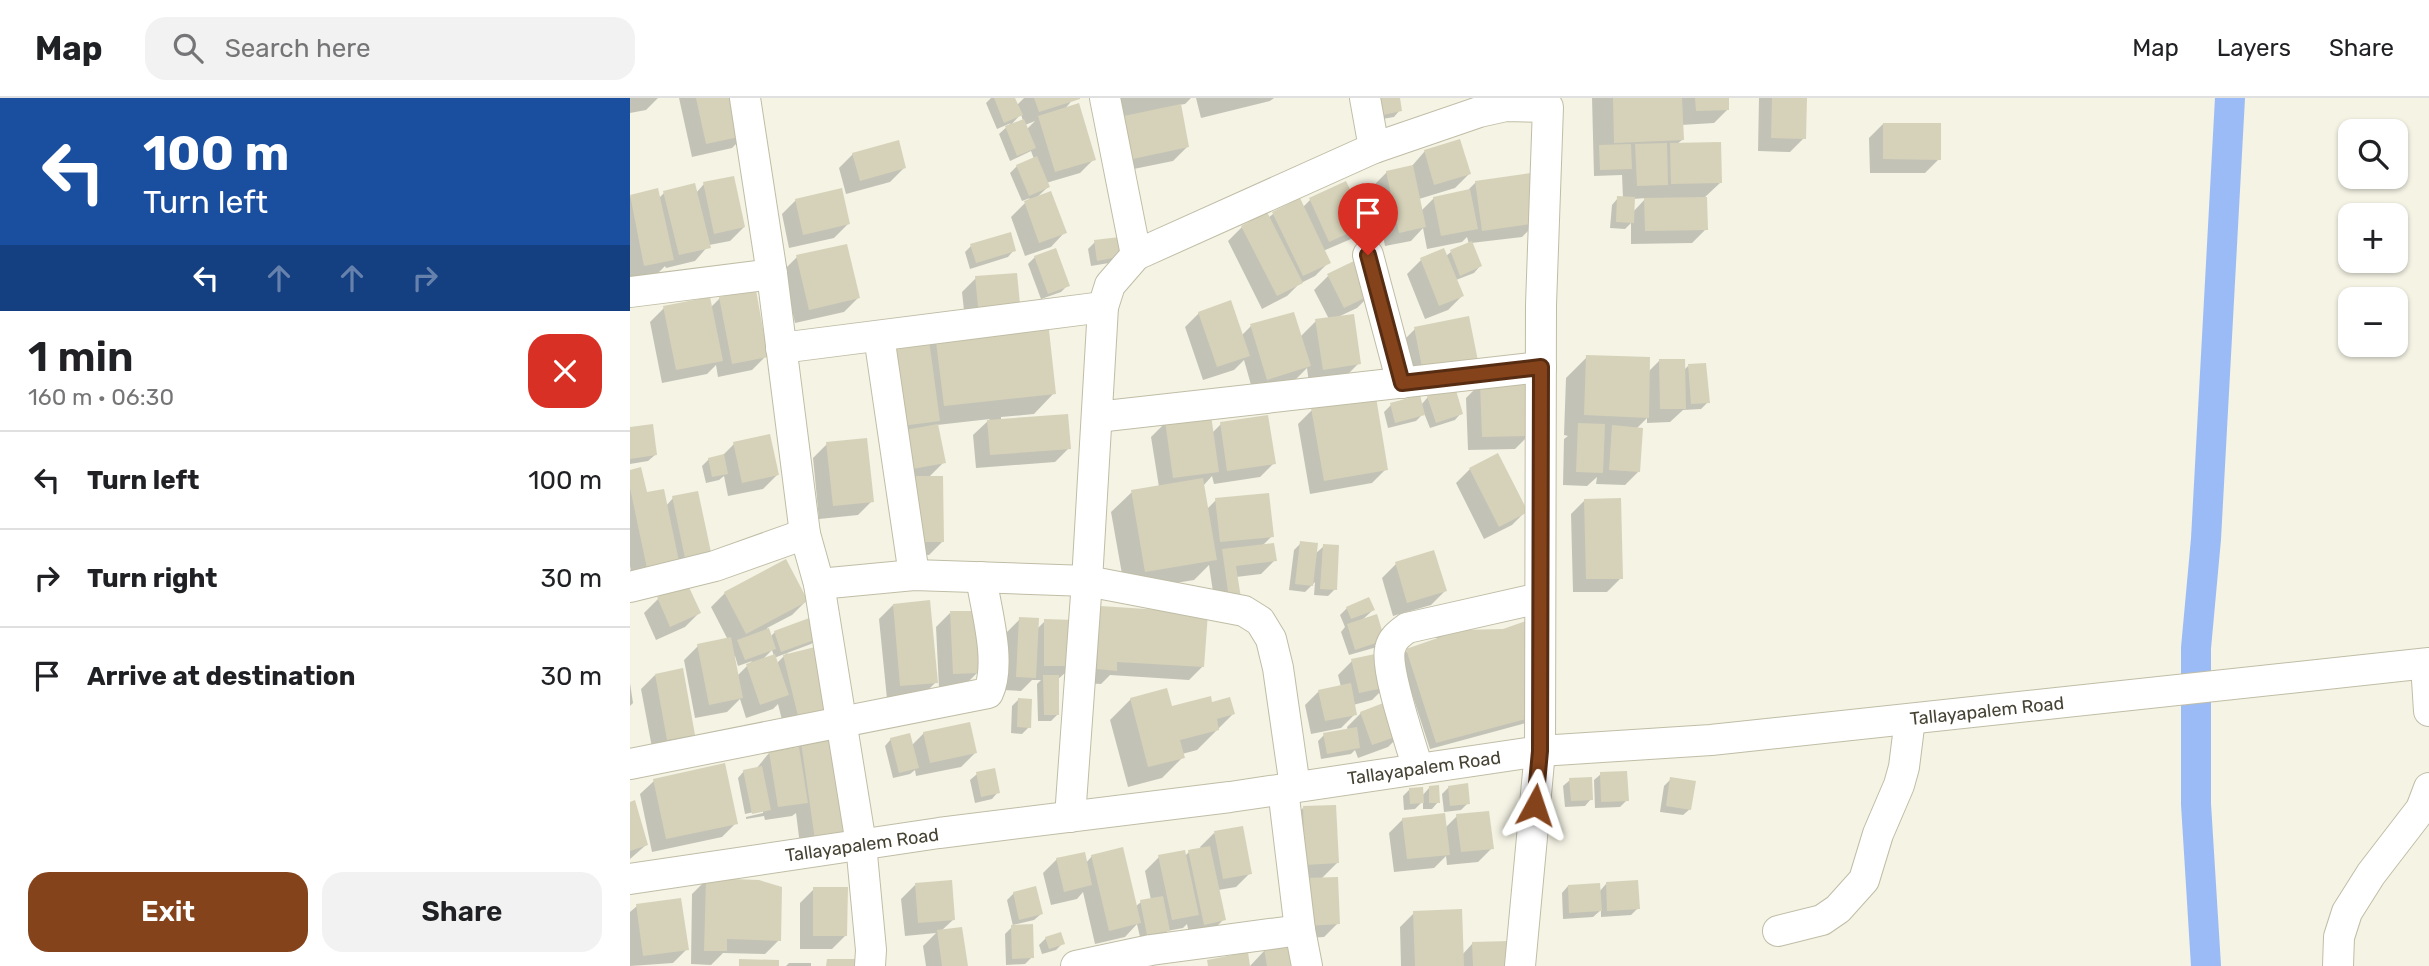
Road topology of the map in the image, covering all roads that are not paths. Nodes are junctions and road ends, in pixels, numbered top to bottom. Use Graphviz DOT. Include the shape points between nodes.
graph roads {
  1 [pos="745,98"];
  2 [pos="1105,98"];
  3 [pos="1365,98"];
  4 [pos="1548,103"];
  5 [pos="1374,148"];
  6 [pos="1136,255"];
  7 [pos="1368,255"];
  8 [pos="772,274"];
  9 [pos="630,292"];
  10 [pos="1104,307"];
  11 [pos="879,336"];
  12 [pos="781,348"];
  13 [pos="1541,367"];
  14 [pos="1402,383"];
  15 [pos="1097,417"];
  16 [pos="806,534"];
  17 [pos="914,575"];
  18 [pos="981,577"];
  19 [pos="1087,581"];
  20 [pos="819,584"];
  21 [pos="630,587"];
  22 [pos="1540,598"];
  23 [pos="2428,664"];
  24 [pos="2429,711"];
  25 [pos="1910,719"];
  26 [pos="841,723"];
  27 [pos="1540,751"];
  28 [pos="630,764"];
  29 [pos="1418,769"];
  30 [pos="1289,788"];
  31 [pos="2429,788"];
  32 [pos="1070,817"];
  33 [pos="862,844"];
  34 [pos="630,878"];
  35 [pos="1300,930"];
  36 [pos="1778,931"];
  37 [pos="870,966"];
  38 [pos="1076,966"];
  39 [pos="1307,966"];
  40 [pos="1520,966"];
  41 [pos="2338,966"];
  1 -- 8 [label="street"];
  2 -- 6 [label="street"];
  3 -- 5 [label="street"];
  4 -- 5 [label="street" via="1479,111"];
  4 -- 13 [label="street"];
  5 -- 6 [label="street"];
  6 -- 10 [label="street" via="1110,285"];
  7 -- 14 [label="street"];
  8 -- 9 [label="street"];
  8 -- 12 [label="street"];
  10 -- 11 [label="street"];
  10 -- 15 [label="street"];
  11 -- 12 [label="street"];
  11 -- 17 [label="street"];
  12 -- 16 [label="street"];
  13 -- 14 [label="street"];
  13 -- 22 [label="street"];
  14 -- 15 [label="street"];
  15 -- 19 [label="street"];
  16 -- 20 [label="street"];
  16 -- 21 [label="street" via="715,566"];
  17 -- 18 [label="street"];
  17 -- 20 [label="street"];
  18 -- 19 [label="street"];
  18 -- 26 [label="street" via="994,660 988,693"];
  19 -- 30 [label="street" via="1244,611 1260,621 1271,639 1278,668"];
  19 -- 32 [label="street"];
  20 -- 26 [label="street"];
  22 -- 27 [label="street"];
  22 -- 29 [label="street" via="1407,628 1394,638 1390,669"];
  23 -- 24 [label="street"];
  23 -- 25 [label="street, Tallayapalem Road"];
  25 -- 27 [label="street, Tallayapalem Road" via="1711,740"];
  25 -- 36 [label="street" via="1899,785 1864,880 1822,920"];
  26 -- 28 [label="street"];
  26 -- 33 [label="street"];
  27 -- 29 [label="street, Tallayapalem Road"];
  27 -- 40 [label="street"];
  29 -- 30 [label="street, Tallayapalem Road"];
  30 -- 32 [label="street, Tallayapalem Road"];
  30 -- 35 [label="street"];
  31 -- 41 [label="street" via="2421,809 2347,912 2339,937"];
  32 -- 33 [label="street, Tallayapalem Road"];
  33 -- 34 [label="street, Tallayapalem Road"];
  33 -- 37 [label="street"];
  35 -- 38 [label="street" via="1151,950"];
  35 -- 39 [label="street"];
}
